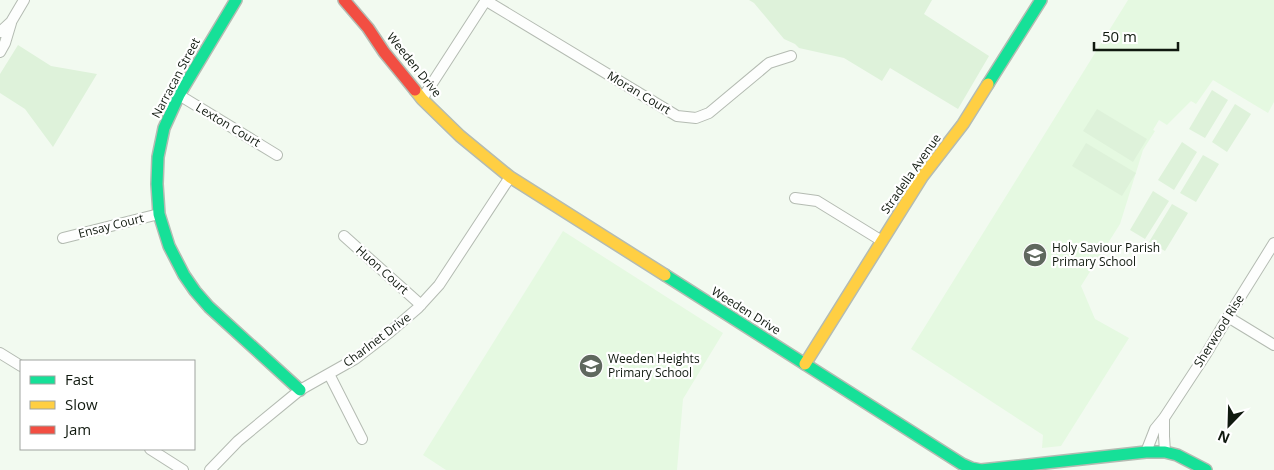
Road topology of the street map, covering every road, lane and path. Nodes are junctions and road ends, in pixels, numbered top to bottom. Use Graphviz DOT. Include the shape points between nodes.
graph roads {
  1 [pos="24,0"];
  2 [pos="236,0"];
  3 [pos="344,0"];
  4 [pos="486,0"];
  5 [pos="1041,0"];
  6 [pos="11,22"];
  7 [pos="0,32"];
  8 [pos="0,52"];
  9 [pos="791,56"];
  10 [pos="179,95"];
  11 [pos="422,99"];
  12 [pos="278,155"];
  13 [pos="510,177"];
  14 [pos="795,198"];
  15 [pos="159,214"];
  16 [pos="344,236"];
  17 [pos="63,238"];
  18 [pos="882,241"];
  19 [pos="1274,243"];
  20 [pos="421,305"];
  21 [pos="1228,317"];
  22 [pos="1274,346"];
  23 [pos="0,352"];
  24 [pos="804,364"];
  25 [pos="20,365"];
  26 [pos="329,374"];
  27 [pos="300,390"];
  28 [pos="1164,418"];
  29 [pos="362,439"];
  30 [pos="152,450"];
  31 [pos="1146,452"];
  32 [pos="1165,452"];
  33 [pos="960,467"];
  34 [pos="183,470"];
  35 [pos="210,470"];
  36 [pos="1206,470"];
  1 -- 6 [label="street"];
  2 -- 10 [label="street, Narracan Street"];
  3 -- 11 [label="street, Weeden Drive"];
  4 -- 9 [label="street, Moran Court" via="677,116 696,118 709,113 769,63"];
  4 -- 11 [label="street"];
  5 -- 18 [label="street, Stradella Avenue" via="963,124 922,178"];
  6 -- 7 [label="street"];
  6 -- 8 [label="street"];
  10 -- 12 [label="street, Lexton Court"];
  10 -- 15 [label="street, Narracan Street" via="164,128 158,157"];
  11 -- 13 [label="street, Weeden Drive"];
  13 -- 20 [label="street, Charlnet Drive" via="439,285"];
  13 -- 24 [label="street, Weeden Drive"];
  14 -- 18 [label="street" via="817,201"];
  15 -- 17 [label="street, Ensay Court"];
  15 -- 27 [label="street, Narracan Street" via="169,246 195,291"];
  16 -- 20 [label="street, Huon Court"];
  18 -- 24 [label="street, Stradella Avenue"];
  19 -- 21 [label="street, Sherwood Rise"];
  20 -- 26 [label="street, Charlnet Drive" via="369,349"];
  21 -- 22 [label="street"];
  21 -- 28 [label="street, Sherwood Rise"];
  23 -- 25 [label="street"];
  24 -- 33 [label="street, Weeden Drive"];
  26 -- 27 [label="street, Charlnet Drive"];
  26 -- 29 [label="street"];
  27 -- 35 [label="street, Charlnet Drive"];
  28 -- 31 [label="street, Sherwood Rise" via="1155,429"];
  28 -- 32 [label="street"];
  30 -- 34 [label="street"];
  31 -- 32 [label="street, Weeden Drive"];
  31 -- 33 [label="street, Weeden Drive" via="981,470"];
  32 -- 36 [label="street, Weeden Drive" via="1177,454"];
}
